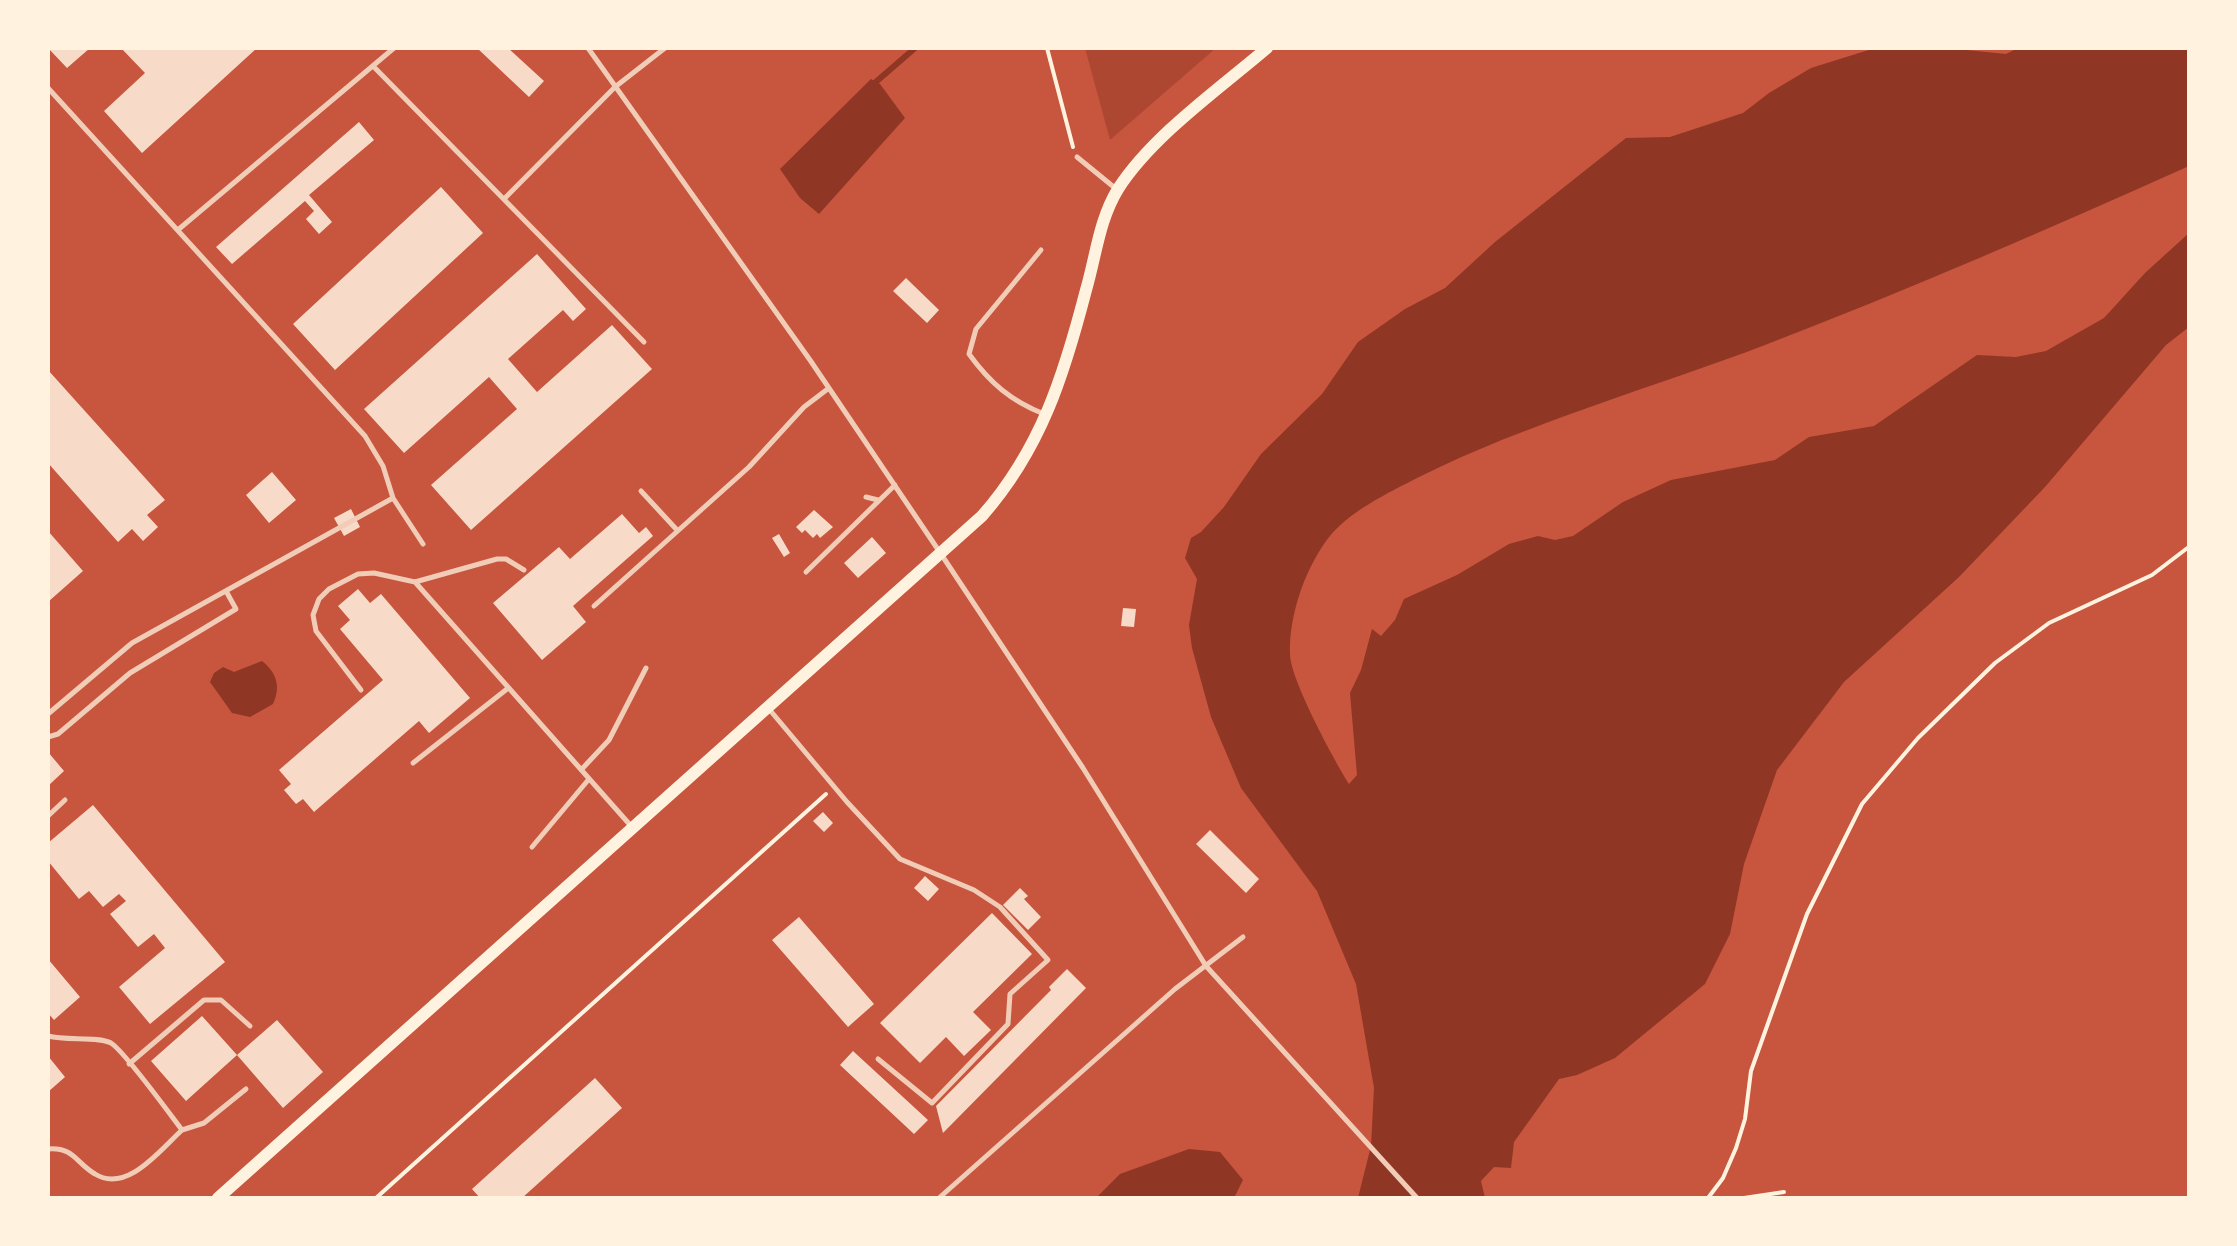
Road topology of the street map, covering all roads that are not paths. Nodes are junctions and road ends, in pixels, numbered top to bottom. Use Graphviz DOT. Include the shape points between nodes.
graph roads {
  1 [pos="394,48"];
  2 [pos="588,48"];
  3 [pos="666,48"];
  4 [pos="1267,48"];
  5 [pos="373,66"];
  6 [pos="615,87"];
  7 [pos="48,88"];
  8 [pos="1077,157"];
  9 [pos="1118,190"];
  10 [pos="504,199"];
  11 [pos="178,230"];
  12 [pos="1042,250"];
  13 [pos="644,342"];
  14 [pos="829,388"];
  15 [pos="1047,416"];
  16 [pos="895,485"];
  17 [pos="641,491"];
  18 [pos="866,497"];
  19 [pos="393,498"];
  20 [pos="878,500"];
  21 [pos="676,530"];
  22 [pos="423,544"];
  23 [pos="942,554"];
  24 [pos="524,570"];
  25 [pos="806,572"];
  26 [pos="416,582"];
  27 [pos="226,591"];
  28 [pos="594,606"];
  29 [pos="646,668"];
  30 [pos="362,690"];
  31 [pos="507,690"];
  32 [pos="768,708"];
  33 [pos="48,714"];
  34 [pos="48,738"];
  35 [pos="412,763"];
  36 [pos="580,770"];
  37 [pos="589,779"];
  38 [pos="66,800"];
  39 [pos="48,816"];
  40 [pos="633,828"];
  41 [pos="532,847"];
  42 [pos="1243,937"];
  43 [pos="1206,966"];
  44 [pos="250,1026"];
  45 [pos="48,1036"];
  46 [pos="878,1060"];
  47 [pos="129,1064"];
  48 [pos="246,1088"];
  49 [pos="182,1130"];
  50 [pos="48,1149"];
  51 [pos="218,1198"];
  52 [pos="939,1198"];
  53 [pos="1417,1198"];
  1 -- 5 [label="lane"];
  2 -- 6 [label="lane"];
  3 -- 6 [label="lane"];
  4 -- 9 [label="main road" via="1162,140"];
  5 -- 10 [label="lane"];
  5 -- 11 [label="lane"];
  6 -- 10 [label="lane"];
  6 -- 14 [label="lane"];
  7 -- 11 [label="lane"];
  8 -- 9 [label="lane"];
  9 -- 15 [label="main road"];
  10 -- 13 [label="lane"];
  11 -- 19 [label="lane" via="365,436"];
  12 -- 15 [label="lane" via="976,329 969,354 1006,396"];
  14 -- 16 [label="lane"];
  14 -- 21 [label="lane"];
  15 -- 23 [label="main road" via="1004,491"];
  16 -- 20 [label="lane"];
  16 -- 23 [label="lane"];
  17 -- 21 [label="lane"];
  18 -- 20 [label="lane"];
  19 -- 22 [label="lane"];
  19 -- 27 [label="lane"];
  20 -- 25 [label="lane"];
  21 -- 28 [label="lane"];
  23 -- 32 [label="main road"];
  23 -- 43 [label="lane"];
  24 -- 26 [label="lane" via="496,558"];
  26 -- 30 [label="lane" via="358,574 319,599 316,631"];
  26 -- 31 [label="lane"];
  27 -- 33 [label="lane" via="132,643"];
  27 -- 34 [label="lane" via="236,609 130,673"];
  29 -- 36 [label="lane" via="610,740"];
  31 -- 35 [label="lane"];
  31 -- 36 [label="lane"];
  32 -- 40 [label="main road"];
  32 -- 46 [label="lane" via="900,858 1000,907 1048,960 1010,994 1008,1024 932,1103"];
  36 -- 37 [label="lane"];
  37 -- 40 [label="lane"];
  37 -- 41 [label="lane"];
  38 -- 39 [label="lane"];
  40 -- 51 [label="main road"];
  42 -- 43 [label="lane"];
  43 -- 52 [label="lane"];
  43 -- 53 [label="lane"];
  44 -- 47 [label="lane" via="221,1000 204,1000"];
  45 -- 47 [label="lane" via="111,1044"];
  47 -- 49 [label="lane"];
  48 -- 49 [label="lane" via="204,1123"];
  49 -- 50 [label="lane" via="138,1170 115,1180 95,1174 77,1155"];
}
